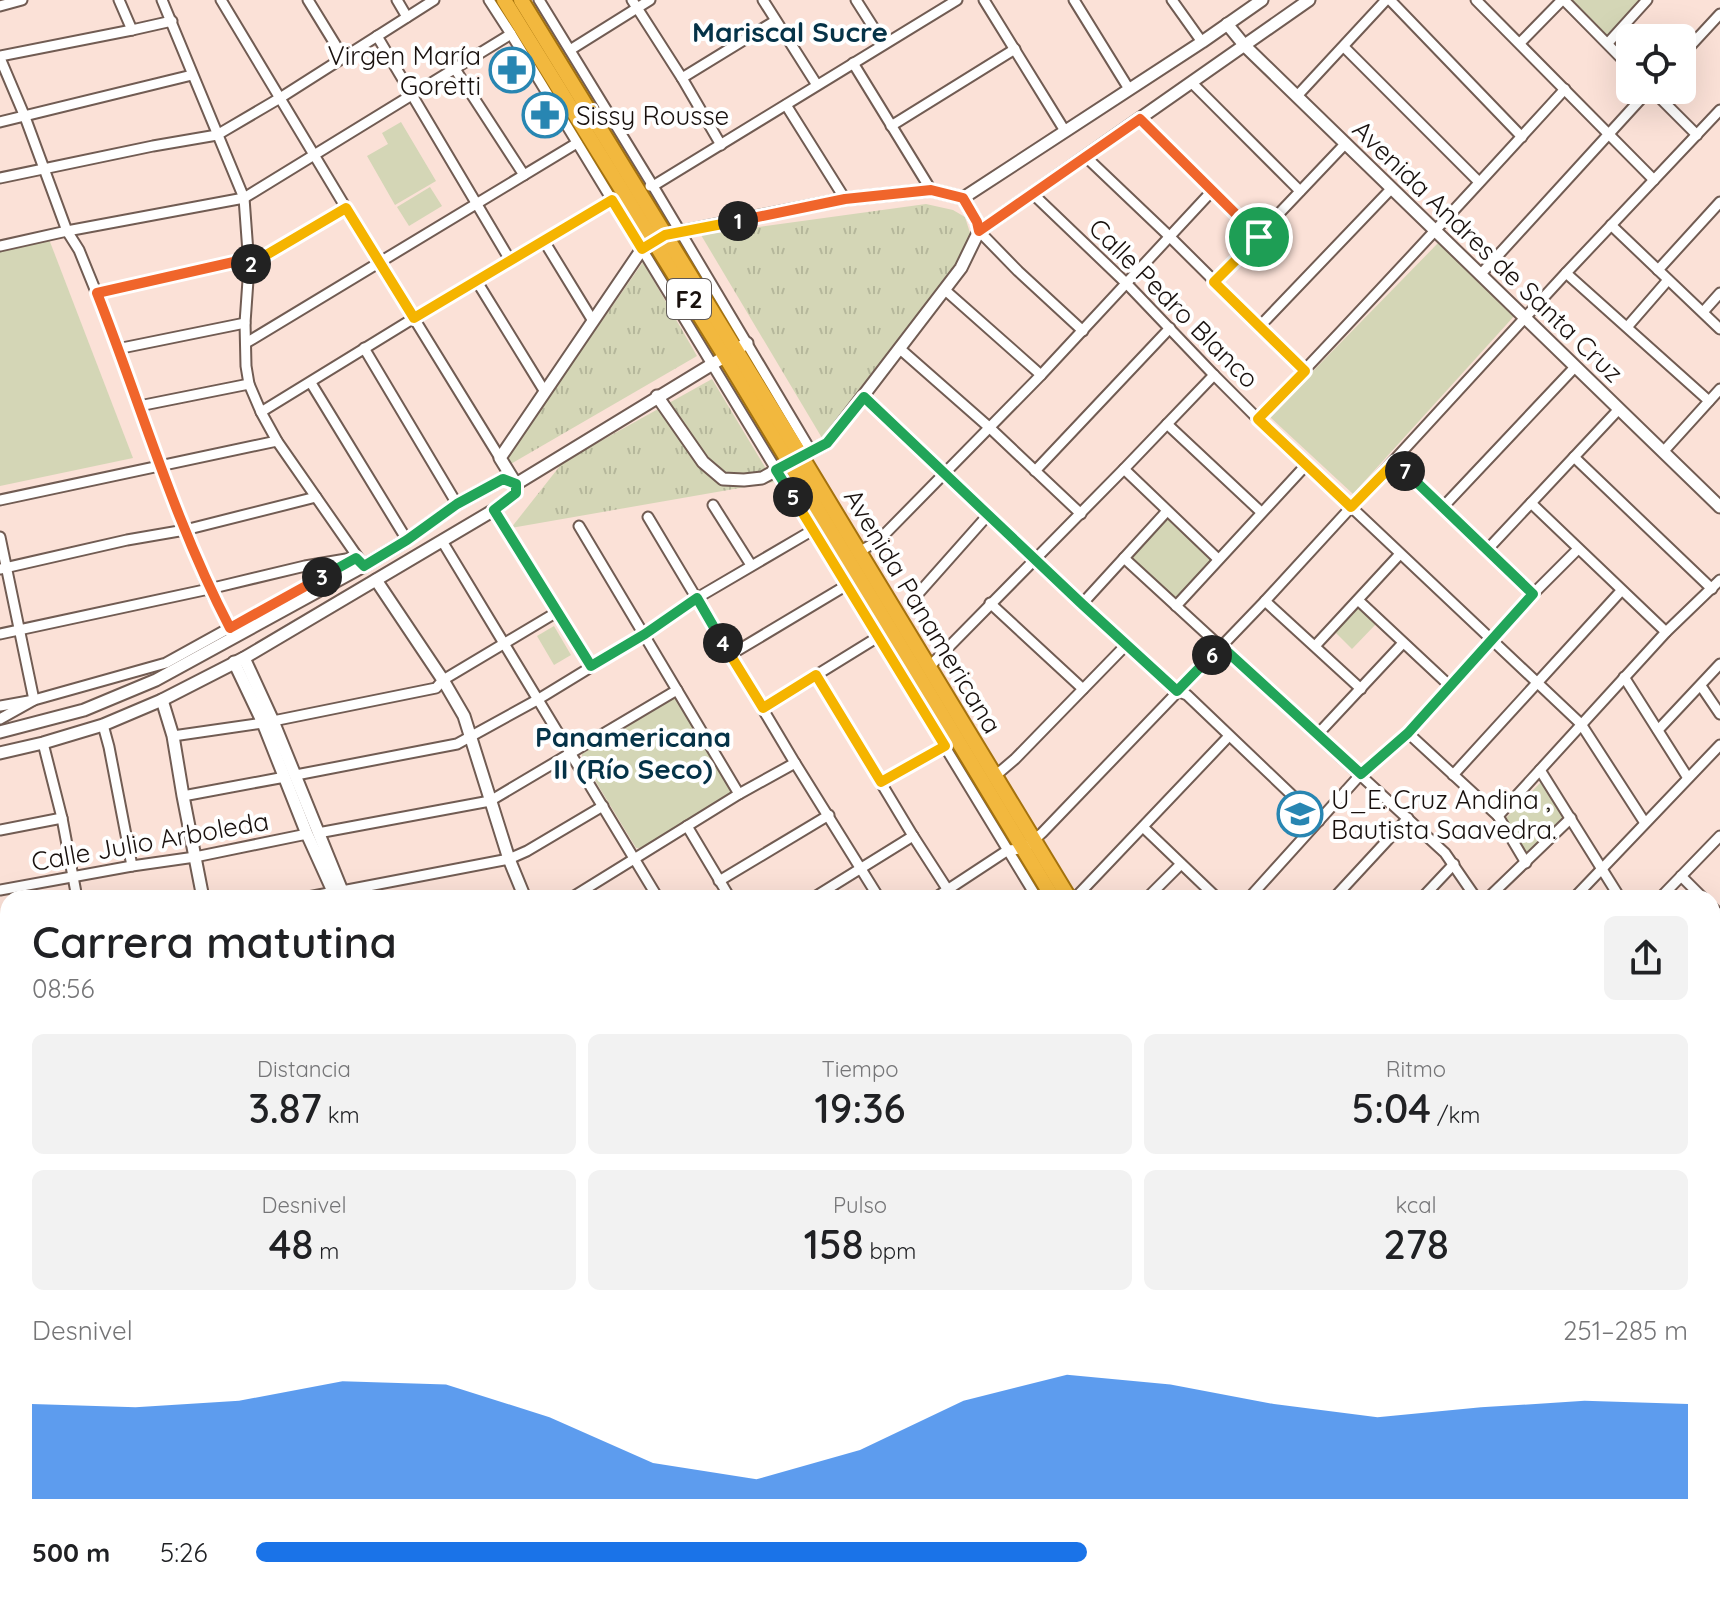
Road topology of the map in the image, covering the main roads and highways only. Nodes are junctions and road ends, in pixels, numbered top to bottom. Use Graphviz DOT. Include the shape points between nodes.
graph roads {
  1 [pos="504,0"];
  2 [pos="521,0"];
  3 [pos="660,240"];
  4 [pos="794,460"];
  5 [pos="1022,847"];
  6 [pos="1048,890"];
  7 [pos="1064,890"];
  1 -- 3 [label="highway, F2"];
  2 -- 3 [label="highway, F2" via="635,186"];
  3 -- 4 [label="highway, Avenida Panamericana / F2"];
  4 -- 5 [label="highway, Avenida Panamericana / F2"];
  4 -- 5 [label="highway, Avenida Panamericana / F2" via="859,552 995,776"];
  5 -- 6 [label="highway, Avenida Panamericana / F2"];
  5 -- 7 [label="highway, Avenida Panamericana / F2"];
}
